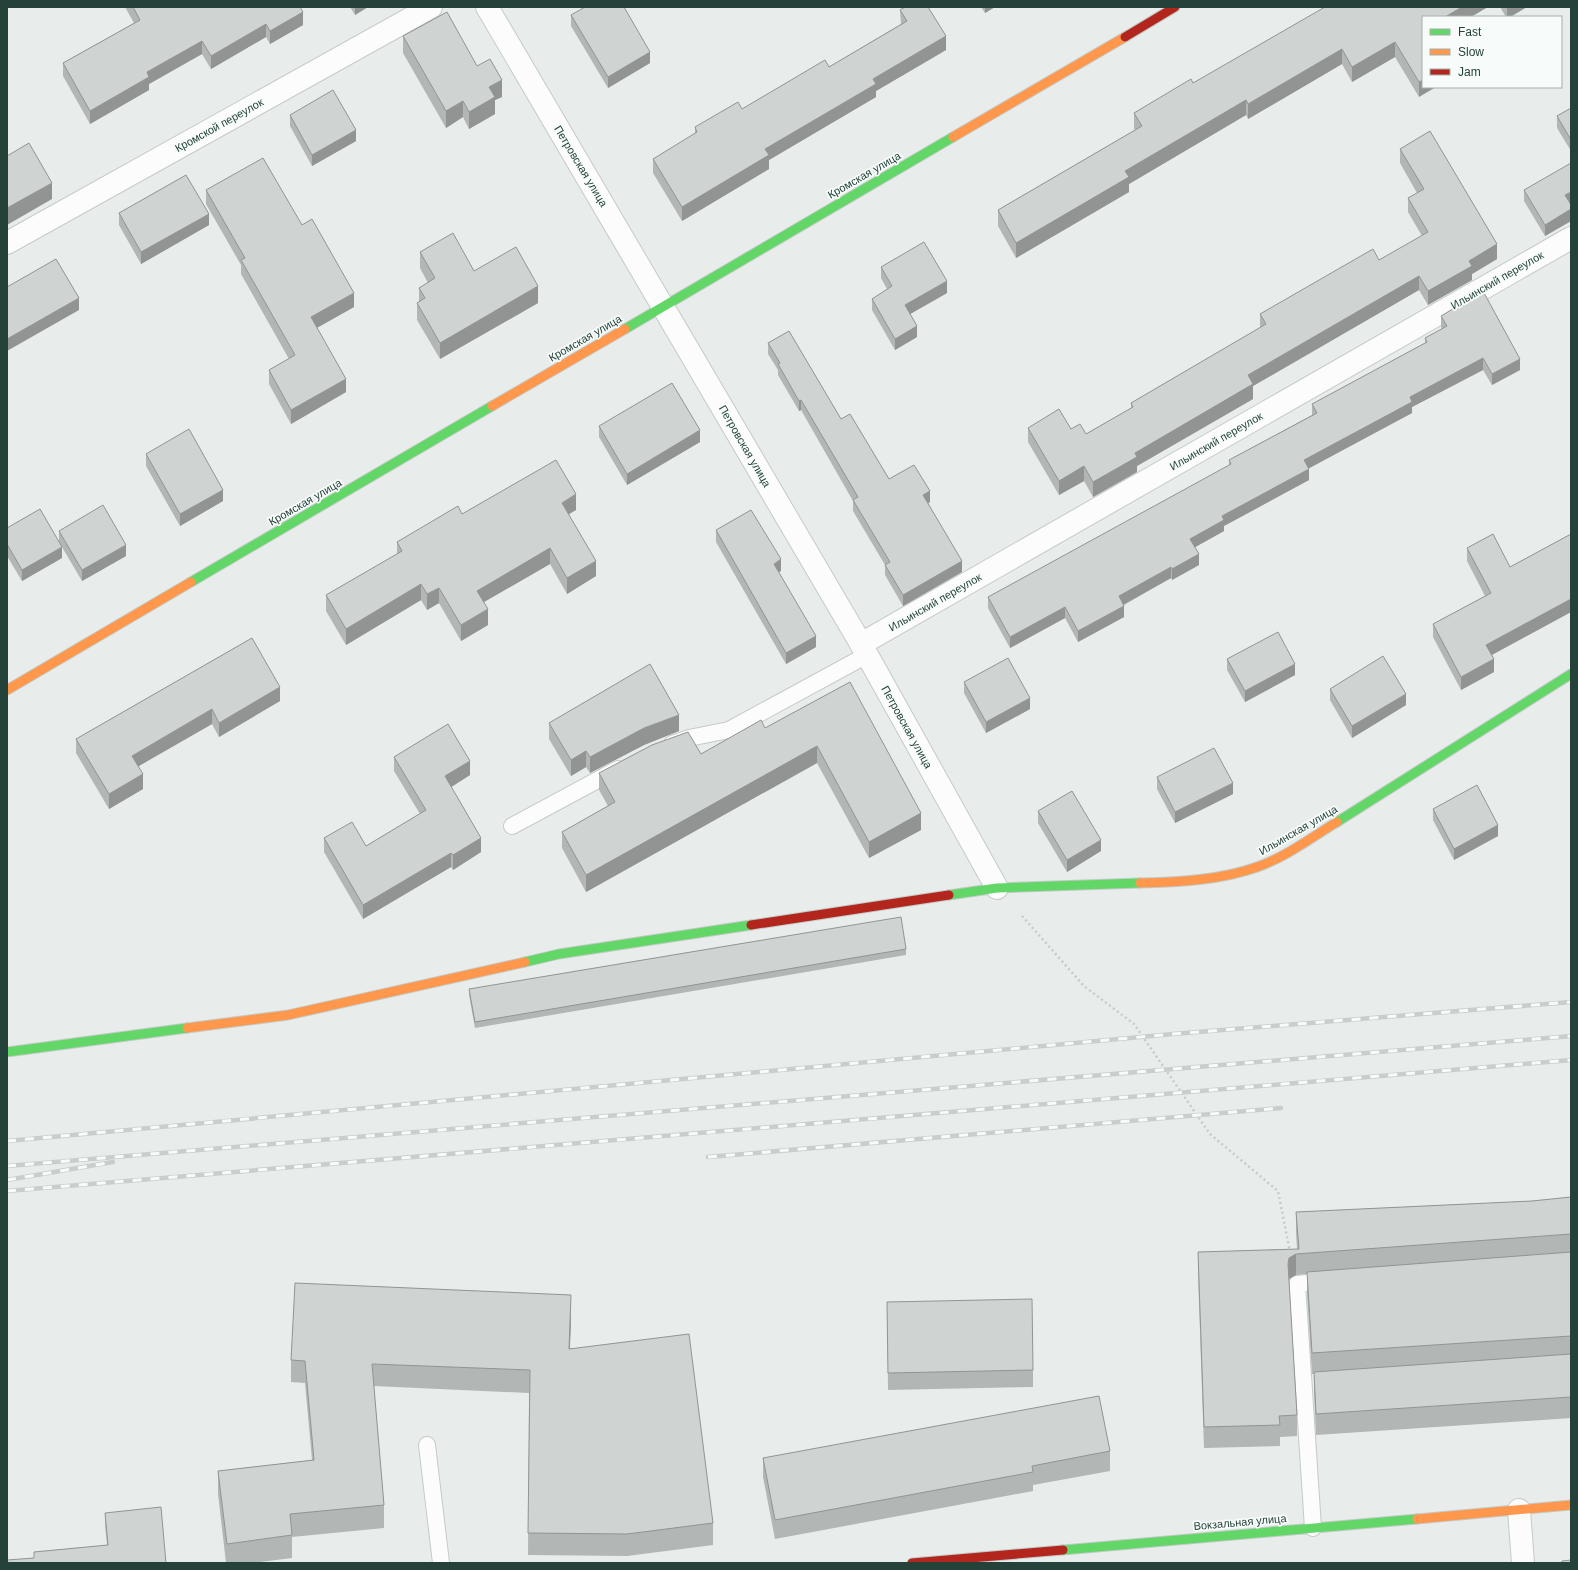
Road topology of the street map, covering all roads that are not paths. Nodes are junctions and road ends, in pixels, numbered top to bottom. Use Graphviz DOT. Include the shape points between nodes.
graph roads {
  1 [pos="431,7"];
  2 [pos="487,7"];
  3 [pos="1175,7"];
  4 [pos="1571,238"];
  5 [pos="7,243"];
  6 [pos="664,306"];
  7 [pos="864,649"];
  8 [pos="1571,674"];
  9 [pos="7,690"];
  10 [pos="655,750"];
  11 [pos="634,760"];
  12 [pos="512,826"];
  13 [pos="997,888"];
  14 [pos="7,1052"];
  15 [pos="1345,1280"];
  16 [pos="427,1445"];
  17 [pos="1571,1505"];
  18 [pos="1519,1510"];
  19 [pos="1313,1528"];
  20 [pos="441,1563"];
  21 [pos="912,1563"];
  22 [pos="1523,1563"];
  1 -- 5 [label="street, Кромской переулок"];
  2 -- 6 [label="street, Петровская улица"];
  3 -- 6 [label="street, Кромская улица"];
  4 -- 7 [label="street, Ильинский переулок"];
  6 -- 7 [label="street, Петровская улица"];
  6 -- 9 [label="street, Кромская улица"];
  7 -- 10 [label="lane" via="729,730 689,738"];
  7 -- 13 [label="street, Петровская улица"];
  8 -- 13 [label="street, Ильинская улица" via="1300,845 1258,867 1227,875 1177,882"];
  11 -- 12 [label="lane"];
  13 -- 14 [label="street, Ильинская улица" via="559,954 288,1015"];
  15 -- 19 [label="lane" via="1297,1284 1311,1383"];
  16 -- 20 [label="lane"];
  17 -- 18 [label="street, Вокзальная улица"];
  18 -- 19 [label="street, Вокзальная улица"];
  18 -- 22 [label="street"];
  19 -- 21 [label="street, Вокзальная улица"];
}
